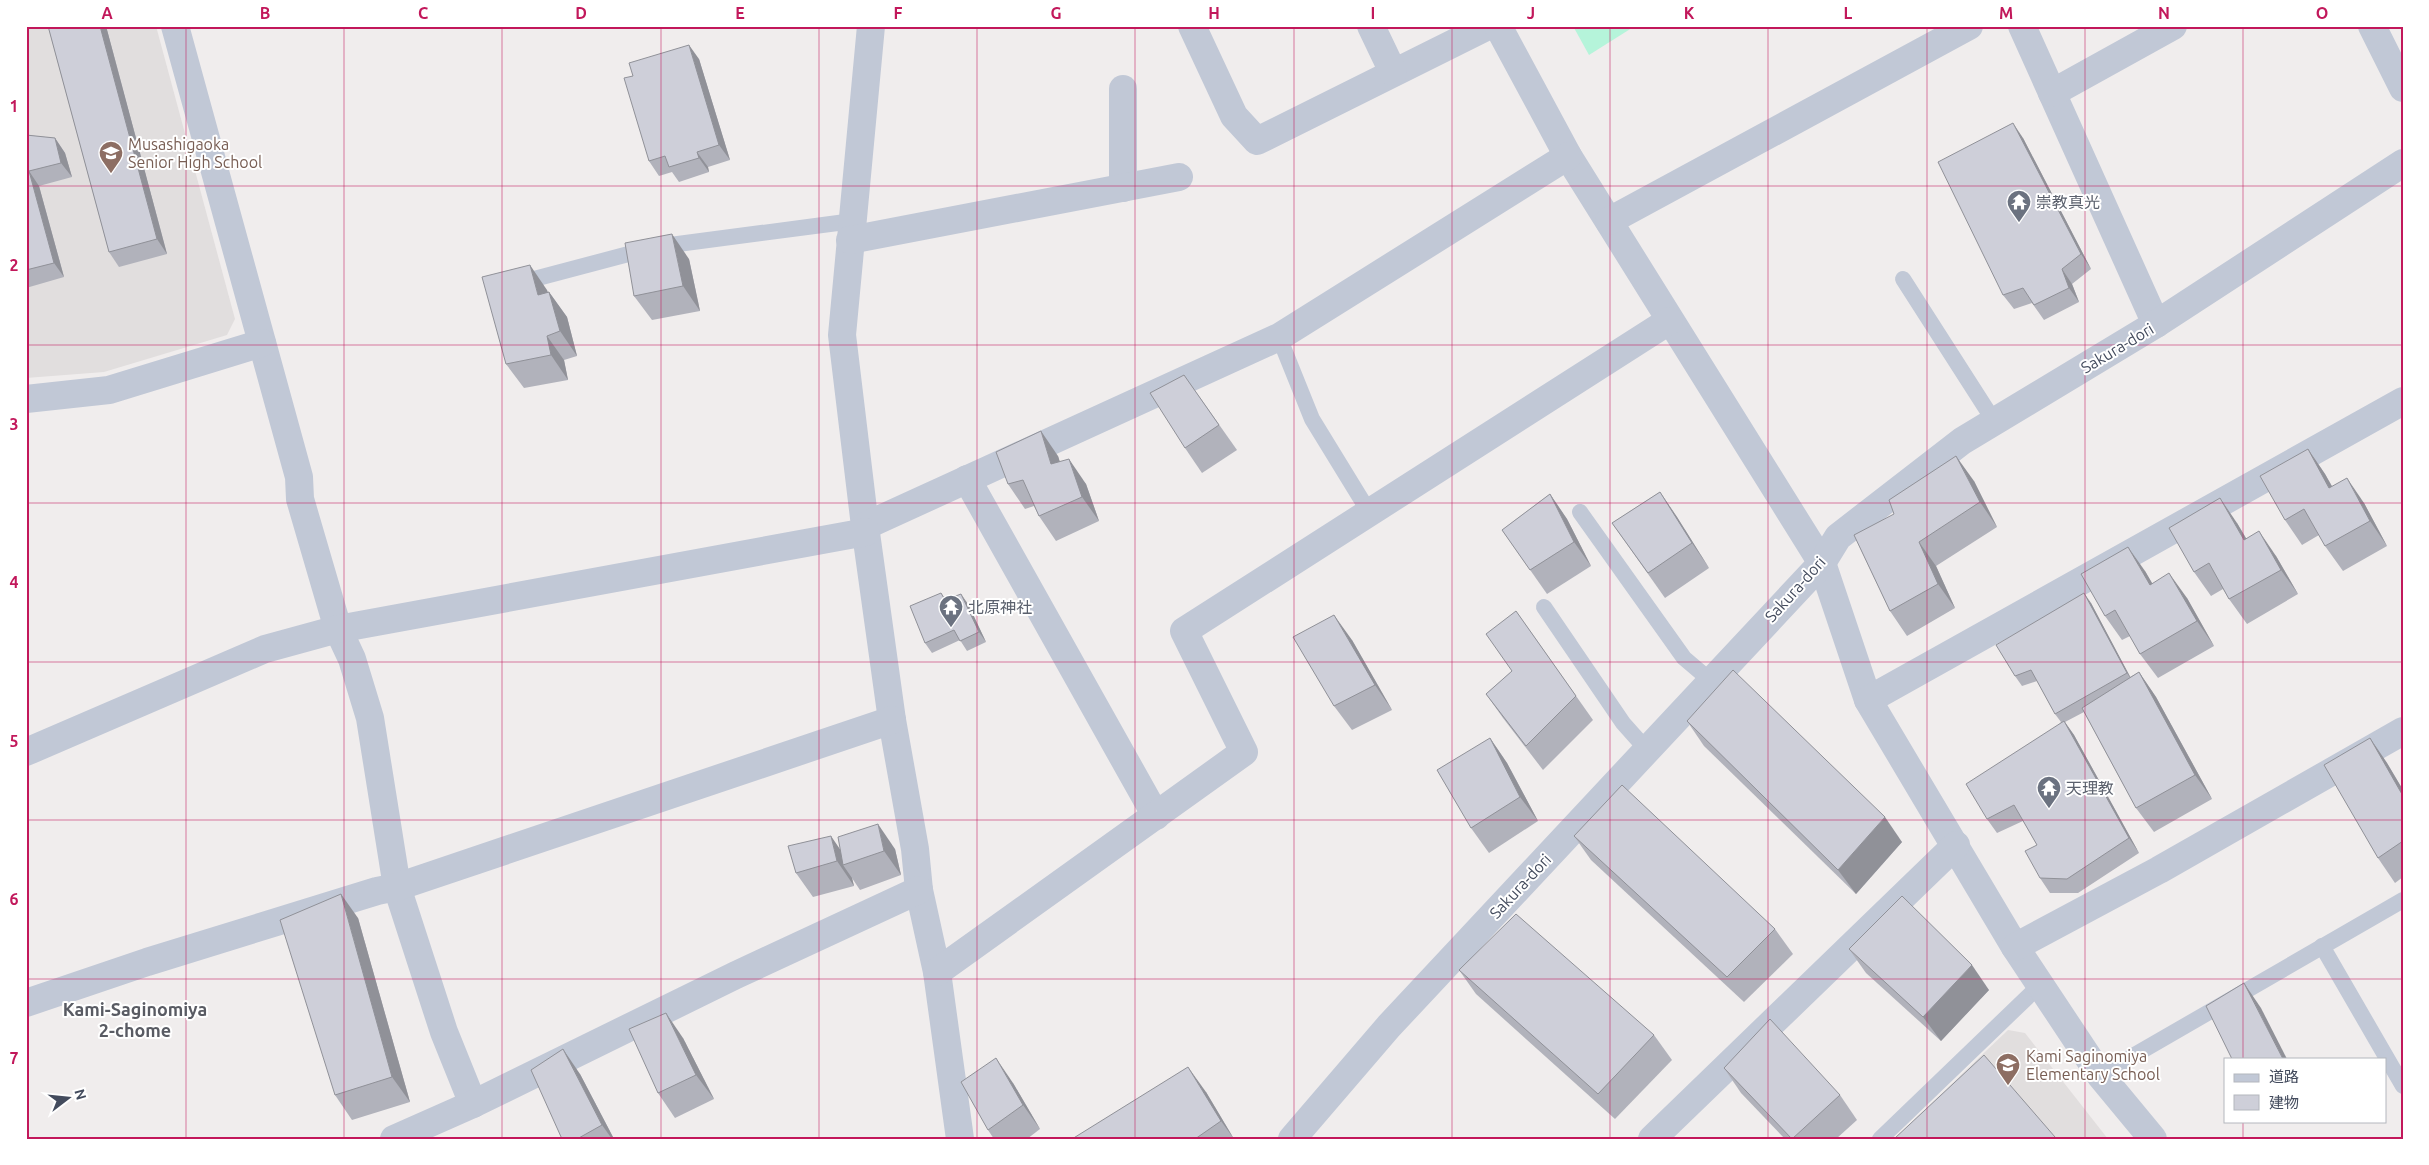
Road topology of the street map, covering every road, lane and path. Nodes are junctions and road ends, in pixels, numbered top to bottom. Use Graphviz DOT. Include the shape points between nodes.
graph roads {
  1 [pos="175,26"];
  2 [pos="871,26"];
  3 [pos="1192,26"];
  4 [pos="1370,26"];
  5 [pos="1488,26"];
  6 [pos="1498,26"];
  7 [pos="1969,26"];
  8 [pos="2022,26"];
  9 [pos="2173,26"];
  10 [pos="2372,26"];
  11 [pos="1393,72"];
  12 [pos="2403,88"];
  13 [pos="1123,89"];
  14 [pos="2052,93"];
  15 [pos="1568,156"];
  16 [pos="2403,163"];
  17 [pos="1179,177"];
  18 [pos="1123,188"];
  19 [pos="1609,221"];
  20 [pos="852,231"];
  21 [pos="1903,279"];
  22 [pos="505,287"];
  23 [pos="1669,321"];
  24 [pos="2156,324"];
  25 [pos="1279,337"];
  26 [pos="262,343"];
  27 [pos="26,399"];
  28 [pos="2403,400"];
  29 [pos="1994,421"];
  30 [pos="967,479"];
  31 [pos="1369,512"];
  32 [pos="1580,512"];
  33 [pos="865,529"];
  34 [pos="1822,563"];
  35 [pos="1544,607"];
  36 [pos="338,629"];
  37 [pos="1711,681"];
  38 [pos="1868,700"];
  39 [pos="892,720"];
  40 [pos="2403,731"];
  41 [pos="1647,750"];
  42 [pos="26,752"];
  43 [pos="1156,816"];
  44 [pos="1956,845"];
  45 [pos="397,887"];
  46 [pos="919,890"];
  47 [pos="2403,900"];
  48 [pos="2322,946"];
  49 [pos="2015,947"];
  50 [pos="937,972"];
  51 [pos="2040,986"];
  52 [pos="26,1003"];
  53 [pos="2100,1075"];
  54 [pos="2403,1086"];
  55 [pos="473,1104"];
  56 [pos="394,1139"];
  57 [pos="960,1139"];
  58 [pos="1292,1139"];
  59 [pos="1652,1139"];
  60 [pos="1880,1139"];
  61 [pos="2154,1139"];
  1 -- 26 [label="street"];
  2 -- 20 [label="street"];
  3 -- 11 [label="street" via="1234,116 1257,141"];
  4 -- 11 [label="street"];
  5 -- 11 [label="street"];
  6 -- 15 [label="street"];
  7 -- 19 [label="street"];
  8 -- 14 [label="street"];
  9 -- 14 [label="street"];
  10 -- 12 [label="street"];
  13 -- 18 [label="street"];
  14 -- 24 [label="street"];
  15 -- 19 [label="street"];
  15 -- 25 [label="street"];
  16 -- 24 [label="street, Sakura-dori"];
  17 -- 18 [label="street"];
  18 -- 20 [label="street"];
  19 -- 23 [label="street"];
  20 -- 22 [label="lane" via="655,247"];
  20 -- 33 [label="street" via="842,335"];
  21 -- 29 [label="lane"];
  23 -- 31 [label="street"];
  23 -- 34 [label="street"];
  24 -- 29 [label="street, Sakura-dori"];
  25 -- 30 [label="street"];
  25 -- 31 [label="lane" via="1312,419"];
  26 -- 27 [label="street" via="109,390"];
  26 -- 36 [label="street" via="299,477 300,499"];
  28 -- 38 [label="street"];
  29 -- 34 [label="street, Sakura-dori" via="1962,441 1838,537"];
  30 -- 33 [label="street"];
  30 -- 43 [label="street"];
  31 -- 43 [label="street" via="1184,630 1244,752"];
  32 -- 37 [label="lane" via="1684,658"];
  33 -- 36 [label="street"];
  33 -- 39 [label="street"];
  34 -- 37 [label="street, Sakura-dori"];
  34 -- 38 [label="street"];
  35 -- 41 [label="lane" via="1623,724"];
  36 -- 42 [label="street" via="266,649"];
  36 -- 45 [label="street" via="352,659 370,718"];
  37 -- 41 [label="street, Sakura-dori"];
  38 -- 44 [label="street"];
  39 -- 45 [label="street"];
  39 -- 46 [label="street"];
  40 -- 49 [label="street" via="2159,870"];
  41 -- 58 [label="street, Sakura-dori" via="1389,1026"];
  43 -- 50 [label="street"];
  44 -- 49 [label="street"];
  44 -- 59 [label="street"];
  45 -- 52 [label="street" via="147,962"];
  45 -- 55 [label="street" via="444,1032"];
  46 -- 50 [label="street"];
  46 -- 55 [label="street" via="736,975"];
  47 -- 48 [label="lane"];
  48 -- 53 [label="lane"];
  48 -- 54 [label="lane"];
  49 -- 51 [label="street"];
  50 -- 57 [label="street"];
  51 -- 53 [label="street"];
  51 -- 60 [label="lane"];
  53 -- 61 [label="street"];
  55 -- 56 [label="street"];
}
